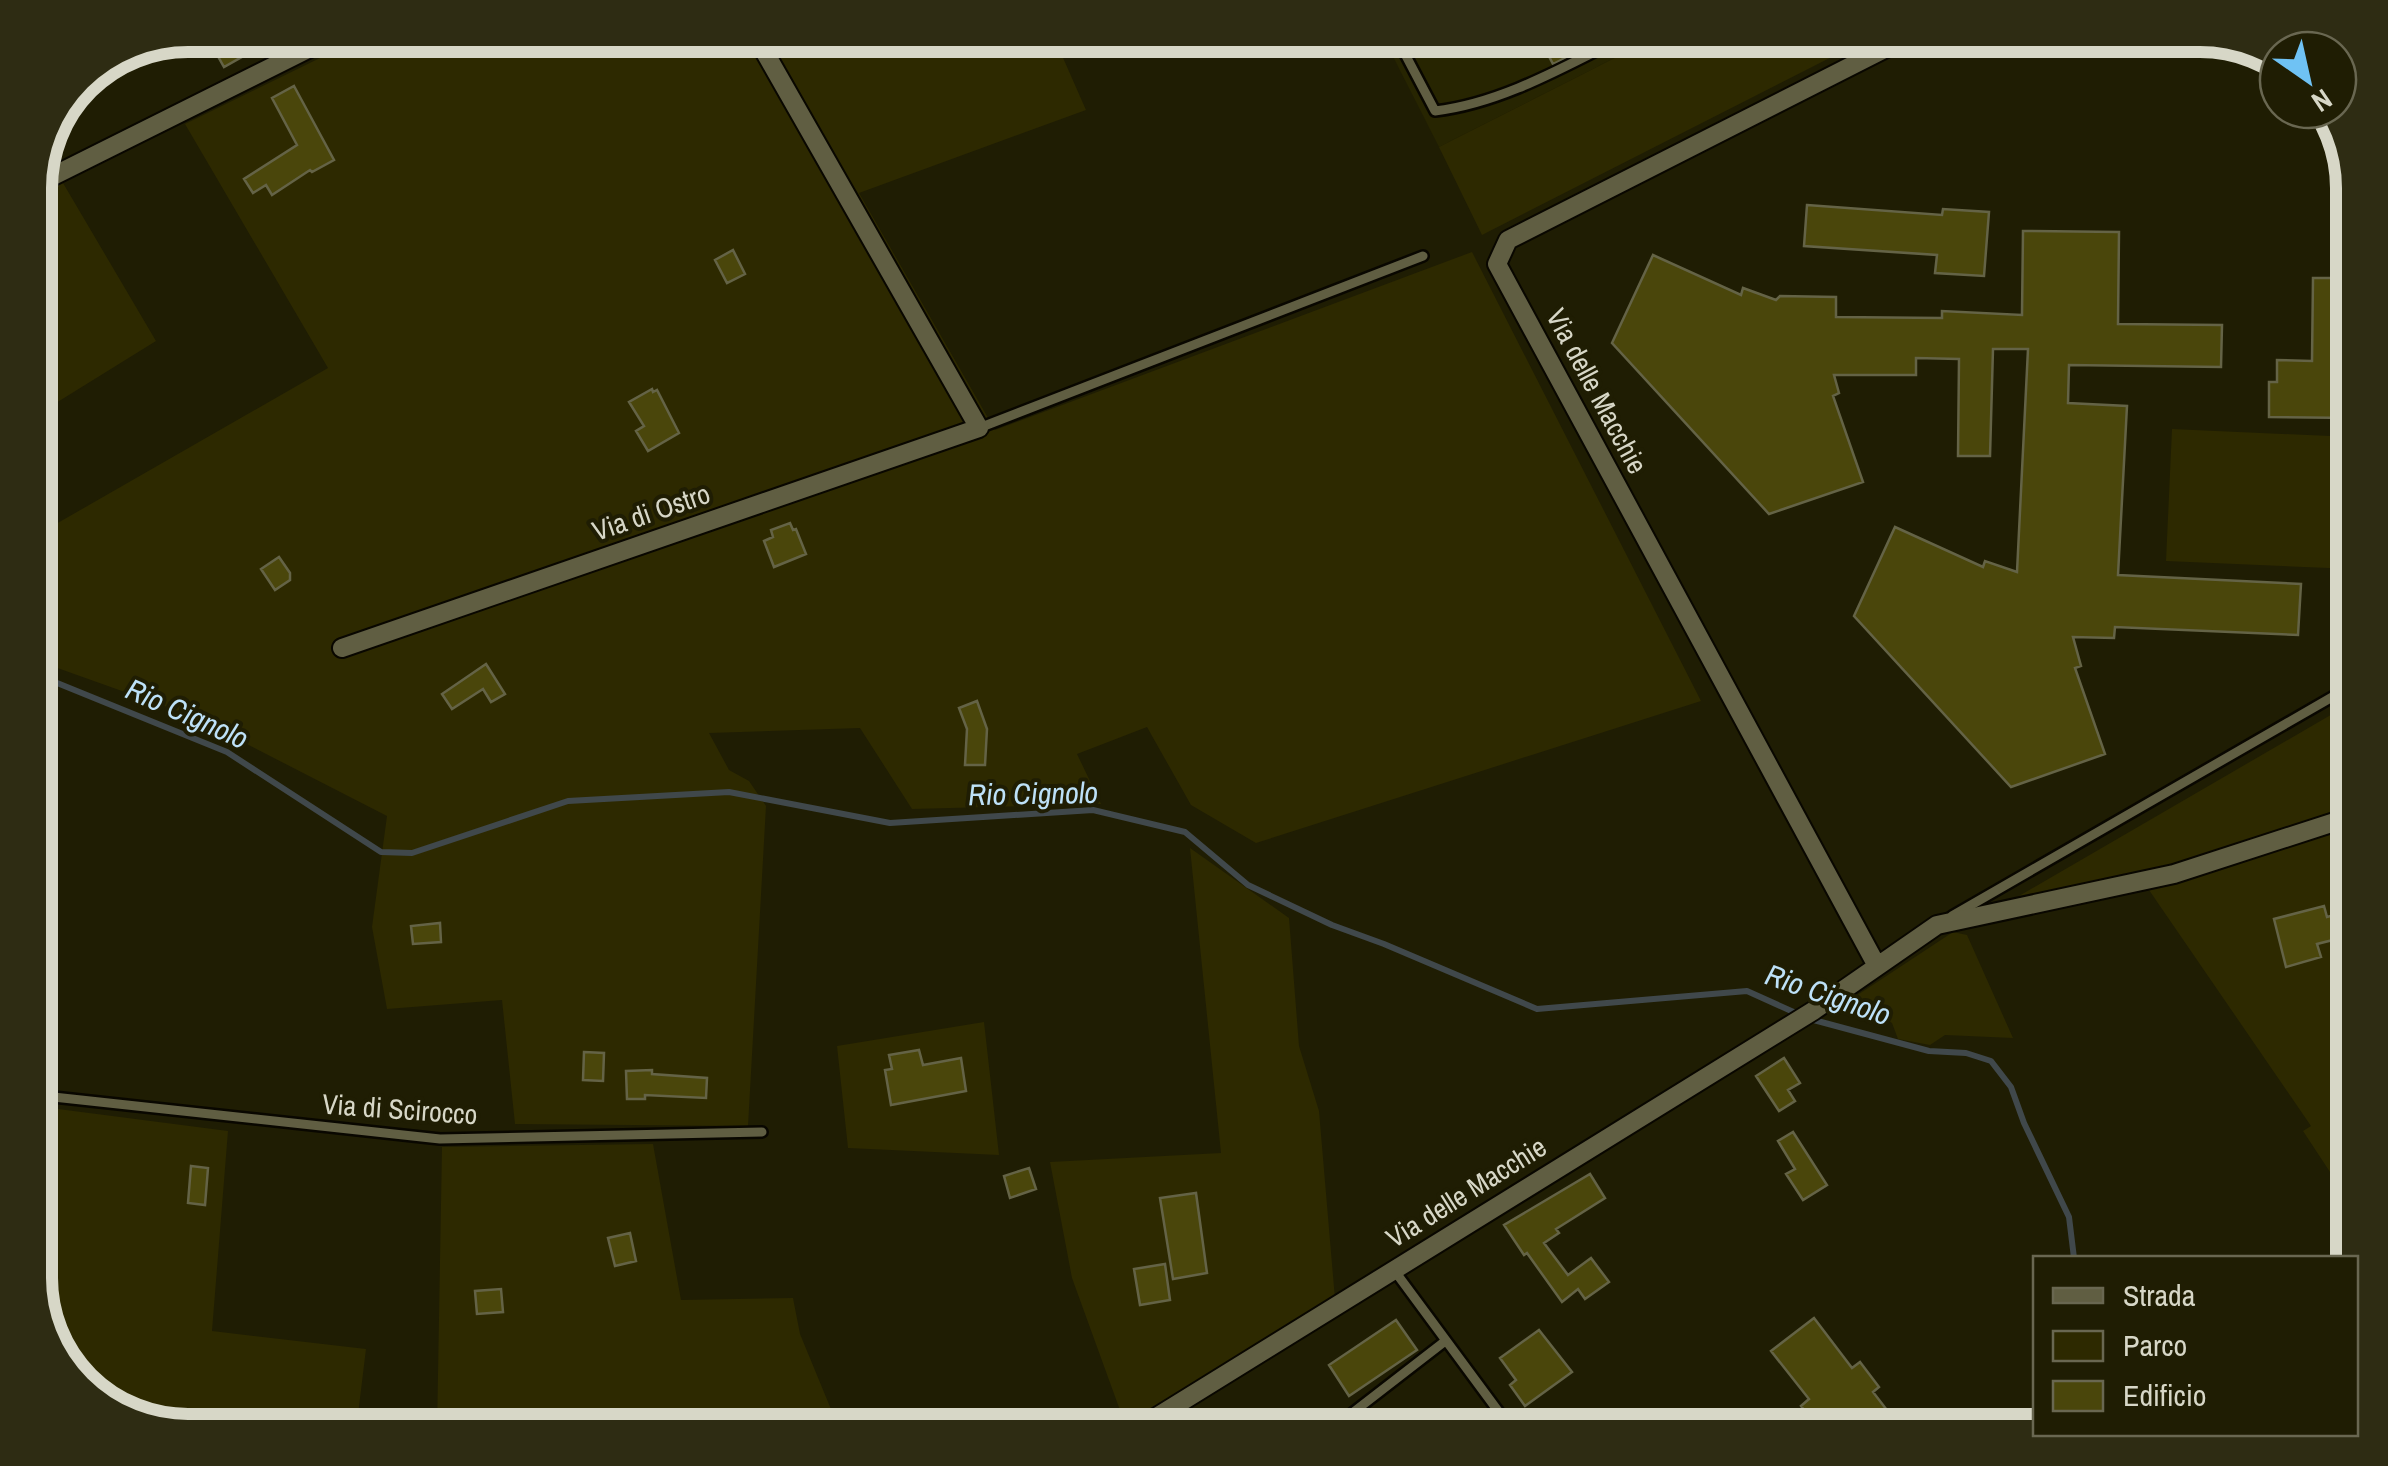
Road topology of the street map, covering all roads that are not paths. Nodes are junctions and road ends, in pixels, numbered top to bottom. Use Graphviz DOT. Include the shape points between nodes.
graph roads {
  1 [pos="302,52"];
  2 [pos="765,52"];
  3 [pos="1404,52"];
  4 [pos="1594,52"];
  5 [pos="1864,52"];
  6 [pos="53,176"];
  7 [pos="1423,256"];
  8 [pos="980,431"];
  9 [pos="342,648"];
  10 [pos="2335,695"];
  11 [pos="2336,822"];
  12 [pos="1937,925"];
  13 [pos="1876,966"];
  14 [pos="53,1097"];
  15 [pos="762,1132"];
  16 [pos="1394,1270"];
  17 [pos="1444,1342"];
  18 [pos="1161,1414"];
  19 [pos="1351,1414"];
  20 [pos="1500,1414"];
  1 -- 6 [label="street"];
  2 -- 8 [label="street"];
  3 -- 4 [label="lane" via="1434,110 1467,107"];
  5 -- 13 [label="street, Via delle Macchie" via="1508,240 1497,264"];
  7 -- 8 [label="lane"];
  8 -- 9 [label="street, Via di Ostro"];
  10 -- 12 [label="lane, Via delle Macchie"];
  11 -- 12 [label="street, Via delle Macchie" via="2174,874"];
  12 -- 13 [label="street, Via delle Macchie"];
  13 -- 16 [label="street, Via delle Macchie"];
  14 -- 15 [label="lane, Via di Scirocco" via="440,1139"];
  16 -- 17 [label="lane"];
  16 -- 18 [label="street, Via delle Macchie"];
  17 -- 19 [label="lane"];
  17 -- 20 [label="lane"];
}
